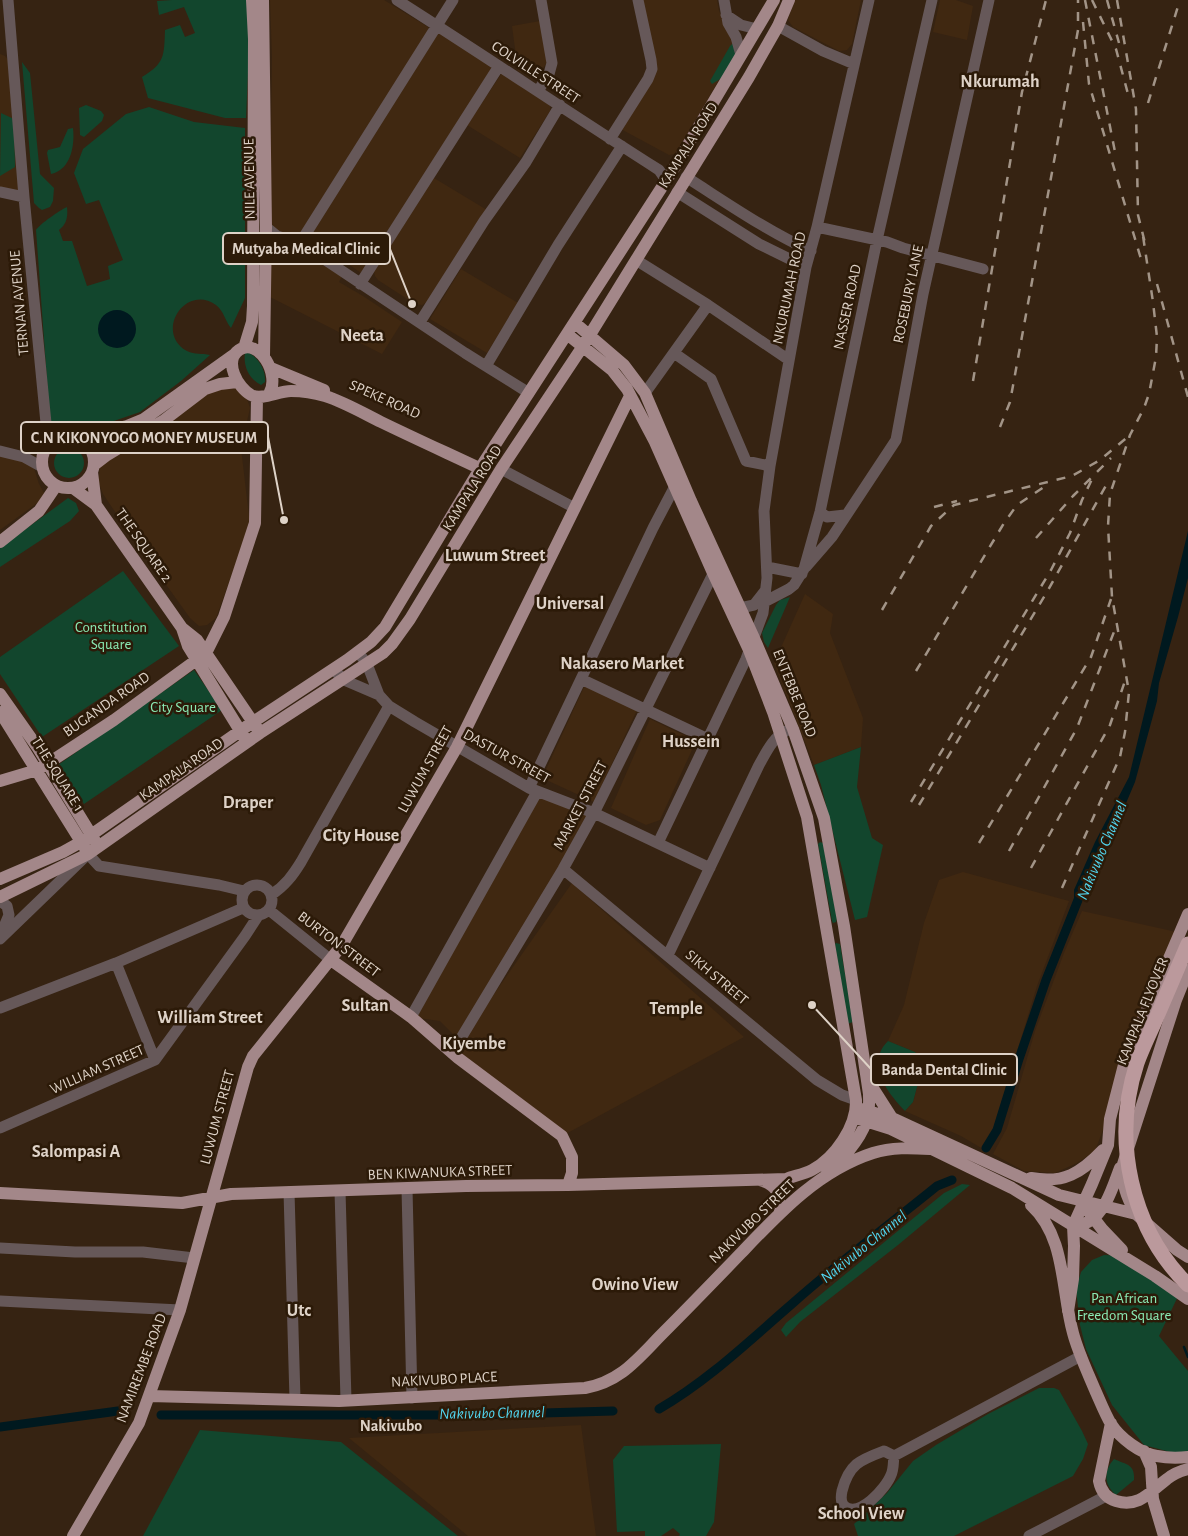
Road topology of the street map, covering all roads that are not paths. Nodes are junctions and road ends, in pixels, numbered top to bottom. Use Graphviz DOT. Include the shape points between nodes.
graph roads {
  1 [pos="8,0"];
  2 [pos="252,0"];
  3 [pos="263,0"];
  4 [pos="397,0"];
  5 [pos="453,0"];
  6 [pos="541,0"];
  7 [pos="638,0"];
  8 [pos="724,0"];
  9 [pos="774,0"];
  10 [pos="789,0"];
  11 [pos="869,0"];
  12 [pos="930,0"];
  13 [pos="989,0"];
  14 [pos="726,15"];
  15 [pos="436,25"];
  16 [pos="778,26"];
  17 [pos="757,29"];
  18 [pos="6,46"];
  19 [pos="741,55"];
  20 [pos="854,64"];
  21 [pos="499,66"];
  22 [pos="538,91"];
  23 [pos="560,105"];
  24 [pos="610,139"];
  25 [pos="622,146"];
  26 [pos="666,173"];
  27 [pos="686,177"];
  28 [pos="0,192"];
  29 [pos="677,192"];
  30 [pos="24,196"];
  31 [pos="755,221"];
  32 [pos="266,227"];
  33 [pos="817,227"];
  34 [pos="746,235"];
  35 [pos="877,240"];
  36 [pos="296,242"];
  37 [pos="811,251"];
  38 [pos="931,255"];
  39 [pos="266,257"];
  40 [pos="636,260"];
  41 [pos="806,267"];
  42 [pos="983,269"];
  43 [pos="360,284"];
  44 [pos="708,305"];
  45 [pos="420,322"];
  46 [pos="575,323"];
  47 [pos="567,334"];
  48 [pos="590,334"];
  49 [pos="583,346"];
  50 [pos="239,351"];
  51 [pos="674,353"];
  52 [pos="789,360"];
  53 [pos="268,363"];
  54 [pos="486,366"];
  55 [pos="237,382"];
  56 [pos="529,393"];
  57 [pos="646,393"];
  58 [pos="263,396"];
  59 [pos="630,396"];
  60 [pos="46,424"];
  61 [pos="61,437"];
  62 [pos="76,437"];
  63 [pos="0,451"];
  64 [pos="44,456"];
  65 [pos="482,466"];
  66 [pos="770,466"];
  67 [pos="93,468"];
  68 [pos="502,469"];
  69 [pos="56,486"];
  70 [pos="675,486"];
  71 [pos="73,488"];
  72 [pos="96,505"];
  73 [pos="574,508"];
  74 [pos="820,512"];
  75 [pos="845,515"];
  76 [pos="0,542"];
  77 [pos="767,567"];
  78 [pos="716,568"];
  79 [pos="803,571"];
  80 [pos="766,593"];
  81 [pos="740,608"];
  82 [pos="752,644"];
  83 [pos="358,652"];
  84 [pos="201,656"];
  85 [pos="367,664"];
  86 [pos="333,670"];
  87 [pos="581,679"];
  88 [pos="344,680"];
  89 [pos="0,694"];
  90 [pos="379,694"];
  91 [pos="389,706"];
  92 [pos="646,710"];
  93 [pos="0,712"];
  94 [pos="253,722"];
  95 [pos="793,729"];
  96 [pos="240,731"];
  97 [pos="260,733"];
  98 [pos="780,734"];
  99 [pos="708,739"];
  100 [pos="247,743"];
  101 [pos="457,746"];
  102 [pos="42,767"];
  103 [pos="0,781"];
  104 [pos="533,790"];
  105 [pos="594,813"];
  106 [pos="827,832"];
  107 [pos="810,835"];
  108 [pos="86,838"];
  109 [pos="658,843"];
  110 [pos="94,850"];
  111 [pos="710,868"];
  112 [pos="563,869"];
  113 [pos="0,879"];
  114 [pos="244,892"];
  115 [pos="271,895"];
  116 [pos="0,897"];
  117 [pos="0,901"];
  118 [pos="243,908"];
  119 [pos="269,910"];
  120 [pos="1188,914"];
  121 [pos="258,916"];
  122 [pos="844,926"];
  123 [pos="827,932"];
  124 [pos="0,938"];
  125 [pos="1188,944"];
  126 [pos="668,956"];
  127 [pos="331,960"];
  128 [pos="116,962"];
  129 [pos="1188,970"];
  130 [pos="0,1008"];
  131 [pos="411,1017"];
  132 [pos="452,1053"];
  133 [pos="155,1060"];
  134 [pos="867,1077"];
  135 [pos="860,1111"];
  136 [pos="892,1118"];
  137 [pos="0,1128"];
  138 [pos="1108,1145"];
  139 [pos="930,1149"];
  140 [pos="1126,1152"];
  141 [pos="1012,1173"];
  142 [pos="826,1176"];
  143 [pos="760,1180"];
  144 [pos="568,1185"];
  145 [pos="1012,1188"];
  146 [pos="407,1189"];
  147 [pos="340,1191"];
  148 [pos="0,1192"];
  149 [pos="289,1192"];
  150 [pos="210,1199"];
  151 [pos="1084,1201"];
  152 [pos="1103,1206"];
  153 [pos="780,1212"];
  154 [pos="1136,1214"];
  155 [pos="1093,1218"];
  156 [pos="1072,1226"];
  157 [pos="0,1248"];
  158 [pos="1188,1256"];
  159 [pos="194,1258"];
  160 [pos="1140,1267"];
  161 [pos="1188,1285"];
  162 [pos="703,1292"];
  163 [pos="1188,1299"];
  164 [pos="0,1301"];
  165 [pos="180,1310"];
  166 [pos="1068,1310"];
  167 [pos="1081,1356"];
  168 [pos="149,1396"];
  169 [pos="412,1398"];
  170 [pos="295,1399"];
  171 [pos="346,1400"];
  172 [pos="1111,1423"];
  173 [pos="1144,1451"];
  174 [pos="894,1456"];
  175 [pos="1188,1457"];
  176 [pos="1188,1469"];
  177 [pos="1152,1493"];
  178 [pos="1106,1496"];
  179 [pos="1122,1503"];
  180 [pos="1158,1519"];
  181 [pos="73,1536"];
  182 [pos="1029,1536"];
  183 [pos="1164,1536"];
  1 -- 18 [label="street, TERNAN AVENUE"];
  2 -- 50 [label="main road, NILE AVENUE" via="254,306 252,322"];
  3 -- 32 [label="main road, NILE AVENUE"];
  4 -- 15 [label="street, COLVILLE STREET"];
  5 -- 15 [label="street"];
  6 -- 22 [label="street" via="552,63"];
  7 -- 24 [label="street" via="652,69"];
  8 -- 14 [label="street"];
  9 -- 17 [label="main road, KAMPALA ROAD"];
  10 -- 16 [label="main road, KAMPALA ROAD"];
  11 -- 20 [label="street, NKURUMAH ROAD"];
  12 -- 35 [label="street, NASSER ROAD"];
  13 -- 38 [label="street, ROSEBURY LANE"];
  14 -- 17 [label="street" via="741,25"];
  14 -- 19 [label="street"];
  15 -- 21 [label="street, COLVILLE STREET"];
  15 -- 36 [label="street"];
  16 -- 20 [label="street"];
  16 -- 27 [label="main road, KAMPALA ROAD"];
  17 -- 19 [label="main road, KAMPALA ROAD"];
  18 -- 30 [label="street, TERNAN AVENUE"];
  19 -- 26 [label="main road, KAMPALA ROAD"];
  20 -- 33 [label="street, NKURUMAH ROAD"];
  21 -- 22 [label="street, COLVILLE STREET"];
  21 -- 43 [label="street"];
  22 -- 23 [label="street, COLVILLE STREET"];
  23 -- 24 [label="street, COLVILLE STREET"];
  23 -- 45 [label="street"];
  24 -- 25 [label="street, COLVILLE STREET"];
  25 -- 26 [label="street, COLVILLE STREET"];
  25 -- 54 [label="street"];
  26 -- 46 [label="main road, KAMPALA ROAD"];
  27 -- 29 [label="main road, KAMPALA ROAD"];
  27 -- 31 [label="street"];
  28 -- 30 [label="street"];
  29 -- 34 [label="street"];
  29 -- 40 [label="main road, KAMPALA ROAD"];
  30 -- 60 [label="street, TERNAN AVENUE"];
  31 -- 34 [label="street"];
  31 -- 37 [label="street"];
  32 -- 36 [label="street"];
  32 -- 39 [label="main road, NILE AVENUE"];
  33 -- 35 [label="street"];
  33 -- 37 [label="street, NKURUMAH ROAD"];
  34 -- 41 [label="street"];
  35 -- 38 [label="street"];
  35 -- 74 [label="street, NASSER ROAD"];
  36 -- 39 [label="street" via="273,249"];
  36 -- 43 [label="street"];
  37 -- 41 [label="street, NKURUMAH ROAD"];
  38 -- 42 [label="street"];
  38 -- 75 [label="street, ROSEBURY LANE" via="896,440"];
  39 -- 53 [label="main road, NILE AVENUE"];
  40 -- 44 [label="street"];
  40 -- 48 [label="main road, KAMPALA ROAD"];
  41 -- 52 [label="street, NKURUMAH ROAD"];
  43 -- 45 [label="street"];
  44 -- 51 [label="street"];
  44 -- 52 [label="street"];
  45 -- 54 [label="street"];
  46 -- 47 [label="main road, KAMPALA ROAD"];
  46 -- 48 [label="main road, ENTEBBE ROAD"];
  47 -- 49 [label="main road, ENTEBBE ROAD"];
  47 -- 56 [label="main road, KAMPALA ROAD"];
  48 -- 49 [label="main road, KAMPALA ROAD"];
  48 -- 57 [label="main road, ENTEBBE ROAD" via="624,365"];
  49 -- 59 [label="main road, ENTEBBE ROAD" via="616,375"];
  49 -- 68 [label="main road, KAMPALA ROAD"];
  50 -- 53 [label="main road" via="255,350"];
  50 -- 55 [label="main road" via="233,368"];
  50 -- 62 [label="main road" via="144,419"];
  51 -- 57 [label="street"];
  51 -- 66 [label="street" via="711,379 746,461"];
  52 -- 66 [label="street, NKURUMAH ROAD"];
  53 -- 58 [label="main road" via="273,385"];
  53 -- 65 [label="main road, SPEKE ROAD"];
  54 -- 56 [label="street"];
  55 -- 58 [label="main road" via="246,391"];
  55 -- 67 [label="main road" via="205,389 162,421 107,455"];
  56 -- 65 [label="main road, KAMPALA ROAD"];
  57 -- 78 [label="main road, ENTEBBE ROAD"];
  58 -- 65 [label="main road, SPEKE ROAD" via="291,391 325,396"];
  58 -- 84 [label="main road, BUGANDA ROAD" via="255,523 224,617"];
  59 -- 70 [label="main road, ENTEBBE ROAD"];
  59 -- 73 [label="main road, LUWUM STREET"];
  60 -- 61 [label="street"];
  60 -- 64 [label="street, TERNAN AVENUE"];
  61 -- 62 [label="main road"];
  61 -- 64 [label="main road" via="53,441"];
  62 -- 67 [label="main road" via="92,451"];
  63 -- 64 [label="street" via="24,458"];
  64 -- 69 [label="main road" via="46,476"];
  65 -- 83 [label="main road, KAMPALA ROAD" via="385,627"];
  66 -- 77 [label="street, NKURUMAH ROAD" via="764,511"];
  67 -- 71 [label="main road" via="84,482"];
  67 -- 72 [label="main road"];
  68 -- 73 [label="street"];
  68 -- 85 [label="main road, KAMPALA ROAD" via="400,634 383,653"];
  69 -- 71 [label="main road"];
  69 -- 76 [label="main road" via="39,512"];
  70 -- 78 [label="main road, ENTEBBE ROAD"];
  70 -- 87 [label="street"];
  71 -- 72 [label="main road, THE SQUARE 2"];
  72 -- 84 [label="main road, THE SQUARE 2" via="182,628 197,640"];
  73 -- 101 [label="main road, LUWUM STREET"];
  74 -- 75 [label="street" via="827,517"];
  74 -- 79 [label="street, NASSER ROAD"];
  75 -- 79 [label="street, ROSEBURY LANE"];
  77 -- 79 [label="street"];
  77 -- 80 [label="street, NKURUMAH ROAD"];
  78 -- 81 [label="main road, ENTEBBE ROAD"];
  78 -- 82 [label="main road, ENTEBBE ROAD"];
  78 -- 92 [label="street, MARKET STREET"];
  79 -- 80 [label="street" via="789,589"];
  80 -- 81 [label="street" via="754,604"];
  80 -- 82 [label="street, NKURUMAH ROAD"];
  81 -- 82 [label="main road, ENTEBBE ROAD"];
  82 -- 95 [label="main road, ENTEBBE ROAD"];
  82 -- 98 [label="main road, ENTEBBE ROAD"];
  82 -- 99 [label="street, NKURUMAH ROAD"];
  83 -- 85 [label="street, DASTUR STREET"];
  83 -- 86 [label="main road, KAMPALA ROAD"];
  84 -- 94 [label="main road, THE SQUARE 2"];
  84 -- 96 [label="main road, THE SQUARE 2"];
  84 -- 102 [label="main road, BUGANDA ROAD" via="114,720"];
  85 -- 88 [label="main road, KAMPALA ROAD"];
  85 -- 90 [label="street, DASTUR STREET"];
  86 -- 88 [label="street, DASTUR STREET"];
  86 -- 94 [label="main road, KAMPALA ROAD"];
  87 -- 92 [label="street"];
  87 -- 104 [label="street"];
  88 -- 90 [label="street, DASTUR STREET"];
  88 -- 97 [label="main road, KAMPALA ROAD"];
  89 -- 102 [label="main road, THE SQUARE 1" via="38,748"];
  90 -- 91 [label="street, DASTUR STREET"];
  91 -- 101 [label="street, DASTUR STREET"];
  91 -- 115 [label="street" via="301,862 290,878"];
  92 -- 99 [label="street"];
  92 -- 105 [label="street, MARKET STREET"];
  93 -- 102 [label="main road, THE SQUARE 1"];
  94 -- 96 [label="main road, KAMPALA ROAD"];
  94 -- 97 [label="main road, THE SQUARE 2"];
  95 -- 98 [label="street"];
  95 -- 106 [label="main road, ENTEBBE ROAD"];
  96 -- 100 [label="main road, THE SQUARE 2"];
  96 -- 108 [label="main road, KAMPALA ROAD"];
  97 -- 100 [label="main road, KAMPALA ROAD"];
  98 -- 107 [label="main road, ENTEBBE ROAD"];
  98 -- 111 [label="street" via="759,765"];
  99 -- 109 [label="street, NKURUMAH ROAD"];
  100 -- 110 [label="main road, KAMPALA ROAD"];
  101 -- 104 [label="street, DASTUR STREET"];
  101 -- 127 [label="main road, LUWUM STREET"];
  102 -- 103 [label="main road, BUGANDA ROAD"];
  102 -- 108 [label="main road, THE SQUARE 1"];
  104 -- 105 [label="street, DASTUR STREET"];
  104 -- 131 [label="street"];
  105 -- 109 [label="street, DASTUR STREET"];
  105 -- 112 [label="street, MARKET STREET"];
  106 -- 107 [label="main road"];
  106 -- 122 [label="main road, ENTEBBE ROAD"];
  107 -- 123 [label="main road, ENTEBBE ROAD"];
  108 -- 110 [label="main road, THE SQUARE 1"];
  108 -- 113 [label="main road, KAMPALA ROAD" via="63,852"];
  109 -- 111 [label="street, DASTUR STREET"];
  110 -- 114 [label="street" via="99,866"];
  110 -- 116 [label="main road, KAMPALA ROAD"];
  110 -- 124 [label="street"];
  111 -- 126 [label="street"];
  112 -- 126 [label="street, SIKH STREET"];
  112 -- 132 [label="street, MARKET STREET"];
  114 -- 115 [label="street" via="252,886 261,885"];
  114 -- 118 [label="street"];
  115 -- 119 [label="street"];
  117 -- 124 [label="street" via="9,911"];
  118 -- 121 [label="street"];
  118 -- 128 [label="street"];
  119 -- 121 [label="street"];
  119 -- 127 [label="street, BURTON STREET"];
  120 -- 138 [label="main road" via="1125,1061 1110,1120"];
  121 -- 133 [label="street, WILLIAM STREET"];
  122 -- 123 [label="main road"];
  122 -- 134 [label="main road, ENTEBBE ROAD"];
  123 -- 135 [label="main road, ENTEBBE ROAD"];
  125 -- 161 [label="highway, KAMPALA FLYOVER" via="1138,1062 1127,1106 1125,1130 1131,1182 1139,1209 1164,1258"];
  126 -- 135 [label="street, SIKH STREET" via="817,1080"];
  127 -- 131 [label="main road, BURTON STREET"];
  127 -- 150 [label="main road, LUWUM STREET" via="248,1066"];
  128 -- 130 [label="street"];
  128 -- 133 [label="street"];
  129 -- 140 [label="main road"];
  131 -- 132 [label="main road, BURTON STREET"];
  132 -- 144 [label="main road, BURTON STREET" via="562,1136 572,1158"];
  133 -- 137 [label="street, WILLIAM STREET"];
  134 -- 135 [label="main road, ENTEBBE ROAD"];
  134 -- 136 [label="main road"];
  135 -- 136 [label="main road"];
  135 -- 139 [label="main road"];
  135 -- 142 [label="main road" via="850,1149"];
  135 -- 143 [label="main road, BEN KIWANUKA STREET" via="835,1151 812,1170 786,1179"];
  136 -- 141 [label="main road"];
  138 -- 141 [label="main road" via="1083,1169 1058,1180"];
  138 -- 151 [label="main road"];
  139 -- 142 [label="main road" via="896,1148 874,1153 845,1164"];
  139 -- 145 [label="main road"];
  140 -- 152 [label="main road"];
  140 -- 154 [label="main road" via="1122,1183"];
  141 -- 151 [label="main road" via="1060,1195"];
  142 -- 153 [label="main road, NAKIVUBO STREET"];
  143 -- 144 [label="main road, BEN KIWANUKA STREET"];
  143 -- 153 [label="main road" via="776,1190"];
  144 -- 146 [label="main road, BEN KIWANUKA STREET"];
  145 -- 156 [label="main road"];
  145 -- 166 [label="main road" via="1039,1213 1050,1232 1061,1266"];
  146 -- 147 [label="main road, BEN KIWANUKA STREET"];
  146 -- 169 [label="street"];
  147 -- 149 [label="main road, BEN KIWANUKA STREET"];
  147 -- 171 [label="street"];
  148 -- 150 [label="main road, BEN KIWANUKA STREET" via="182,1203"];
  149 -- 150 [label="main road, BEN KIWANUKA STREET" via="231,1194"];
  149 -- 170 [label="street"];
  150 -- 159 [label="main road, NAMIREMBE ROAD"];
  151 -- 152 [label="main road"];
  151 -- 155 [label="main road"];
  151 -- 156 [label="main road"];
  152 -- 154 [label="main road"];
  152 -- 155 [label="main road"];
  153 -- 162 [label="main road, NAKIVUBO STREET"];
  154 -- 158 [label="main road"];
  155 -- 156 [label="main road" via="1087,1223"];
  155 -- 160 [label="main road"];
  156 -- 160 [label="main road"];
  156 -- 166 [label="main road" via="1073,1279"];
  157 -- 159 [label="street" via="143,1252"];
  159 -- 165 [label="main road, NAMIREMBE ROAD"];
  160 -- 163 [label="main road"];
  162 -- 169 [label="main road, NAKIVUBO PLACE" via="624,1373 599,1385"];
  164 -- 165 [label="street"];
  165 -- 168 [label="main road, NAMIREMBE ROAD"];
  166 -- 167 [label="main road"];
  167 -- 172 [label="main road"];
  167 -- 174 [label="street"];
  168 -- 170 [label="main road, NAKIVUBO PLACE"];
  168 -- 181 [label="main road, NAMIREMBE ROAD" via="139,1424"];
  169 -- 171 [label="main road, NAKIVUBO PLACE"];
  170 -- 171 [label="main road, NAKIVUBO PLACE"];
  172 -- 173 [label="main road" via="1121,1435"];
  172 -- 178 [label="main road" via="1099,1481"];
  173 -- 175 [label="main road" via="1157,1456"];
  173 -- 177 [label="main road" via="1151,1467"];
  174 -- 174 [label="street" via="884,1451 853,1466 844,1483 842,1504 860,1508 872,1500 890,1477"];
  176 -- 177 [label="main road" via="1167,1479"];
  177 -- 179 [label="main road" via="1136,1502"];
  177 -- 180 [label="main road"];
  178 -- 179 [label="main road"];
  178 -- 182 [label="street"];
  179 -- 180 [label="main road" via="1142,1508"];
  180 -- 183 [label="main road"];
}
